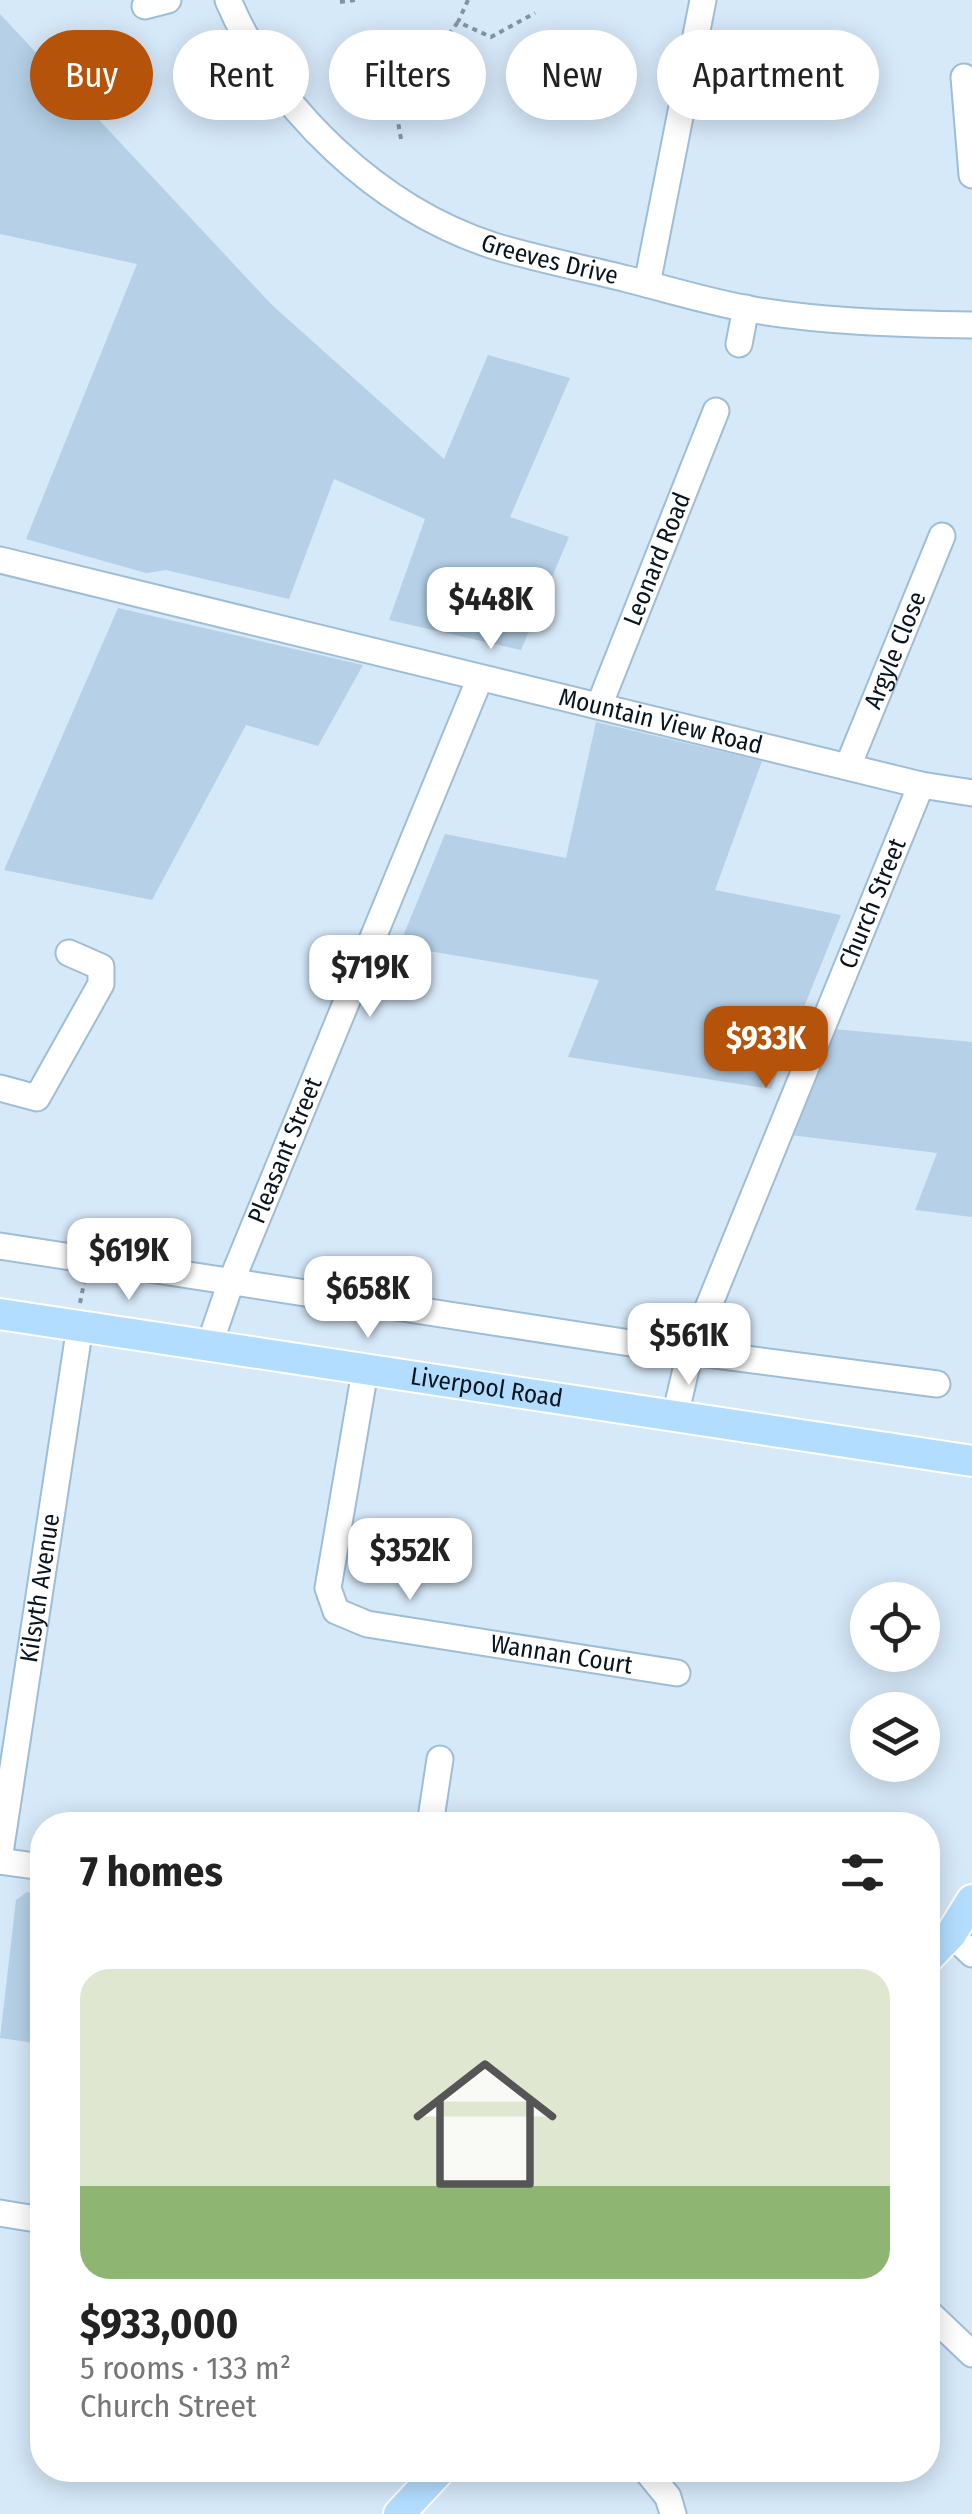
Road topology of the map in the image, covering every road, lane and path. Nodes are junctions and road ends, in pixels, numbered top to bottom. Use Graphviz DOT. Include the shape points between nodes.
graph roads {
  1 [pos="228,0"];
  2 [pos="356,0"];
  3 [pos="468,0"];
  4 [pos="703,0"];
  5 [pos="340,2"];
  6 [pos="535,14"];
  7 [pos="458,22"];
  8 [pos="964,77"];
  9 [pos="401,140"];
  10 [pos="972,175"];
  11 [pos="647,284"];
  12 [pos="746,308"];
  13 [pos="972,324"];
  14 [pos="738,344"];
  15 [pos="716,412"];
  16 [pos="942,536"];
  17 [pos="0,560"];
  18 [pos="480,678"];
  19 [pos="599,706"];
  20 [pos="848,766"];
  21 [pos="921,784"];
  22 [pos="972,793"];
  23 [pos="69,952"];
  24 [pos="0,1088"];
  25 [pos="0,1246"];
  26 [pos="231,1282"];
  27 [pos="0,1314"];
  28 [pos="80,1326"];
  29 [pos="209,1346"];
  30 [pos="690,1352"];
  31 [pos="366,1371"];
  32 [pos="938,1384"];
  33 [pos="675,1416"];
  34 [pos="972,1461"];
  35 [pos="677,1672"];
  36 [pos="440,1759"];
  37 [pos="432,1812"];
  38 [pos="0,1857"];
  39 [pos="30,1864"];
  40 [pos="972,1900"];
  41 [pos="965,1936"];
  42 [pos="940,1951"];
  43 [pos="0,2213"];
  44 [pos="30,2218"];
  45 [pos="940,2323"];
  46 [pos="972,2354"];
  47 [pos="429,2482"];
  48 [pos="656,2482"];
  49 [pos="399,2514"];
  50 [pos="673,2514"];
  1 -- 11 [label="street, Greeves Drive" via="281,88 333,149 382,188 492,245"];
  2 -- 5 [label="path"];
  3 -- 7 [label="path"];
  4 -- 11 [label="street"];
  6 -- 7 [label="path" via="491,38"];
  7 -- 9 [label="path" via="397,116"];
  8 -- 10 [label="street"];
  11 -- 12 [label="street, Greeves Drive"];
  12 -- 13 [label="street, Greeves Drive" via="880,324"];
  12 -- 14 [label="street"];
  15 -- 19 [label="street, Leonard Road"];
  16 -- 20 [label="street, Argyle Close"];
  17 -- 18 [label="street, Mountain View Road"];
  18 -- 19 [label="street, Mountain View Road"];
  18 -- 26 [label="street, Pleasant Street"];
  19 -- 20 [label="street, Mountain View Road"];
  20 -- 21 [label="street, Mountain View Road"];
  21 -- 22 [label="street, Mountain View Road"];
  21 -- 30 [label="street, Church Street"];
  23 -- 24 [label="street" via="101,967 100,984 37,1098"];
  25 -- 26 [label="street"];
  26 -- 29 [label="street, Pleasant Street"];
  26 -- 30 [label="street"];
  27 -- 28 [label="main road, Liverpool Road"];
  28 -- 29 [label="main road, Liverpool Road"];
  28 -- 38 [label="street, Kilsyth Avenue"];
  29 -- 31 [label="main road, Liverpool Road"];
  30 -- 32 [label="street"];
  30 -- 33 [label="street, Church Street"];
  31 -- 33 [label="main road, Liverpool Road"];
  31 -- 35 [label="street, Wannan Court" via="328,1588 336,1611 367,1624"];
  33 -- 34 [label="main road, Liverpool Road"];
  36 -- 37 [label="street"];
  38 -- 39 [label="street"];
  40 -- 41 [label="main road"];
  41 -- 42 [label="main road"];
  43 -- 44 [label="street"];
  45 -- 46 [label="street"];
  47 -- 49 [label="main road"];
  48 -- 50 [label="street"];
}
